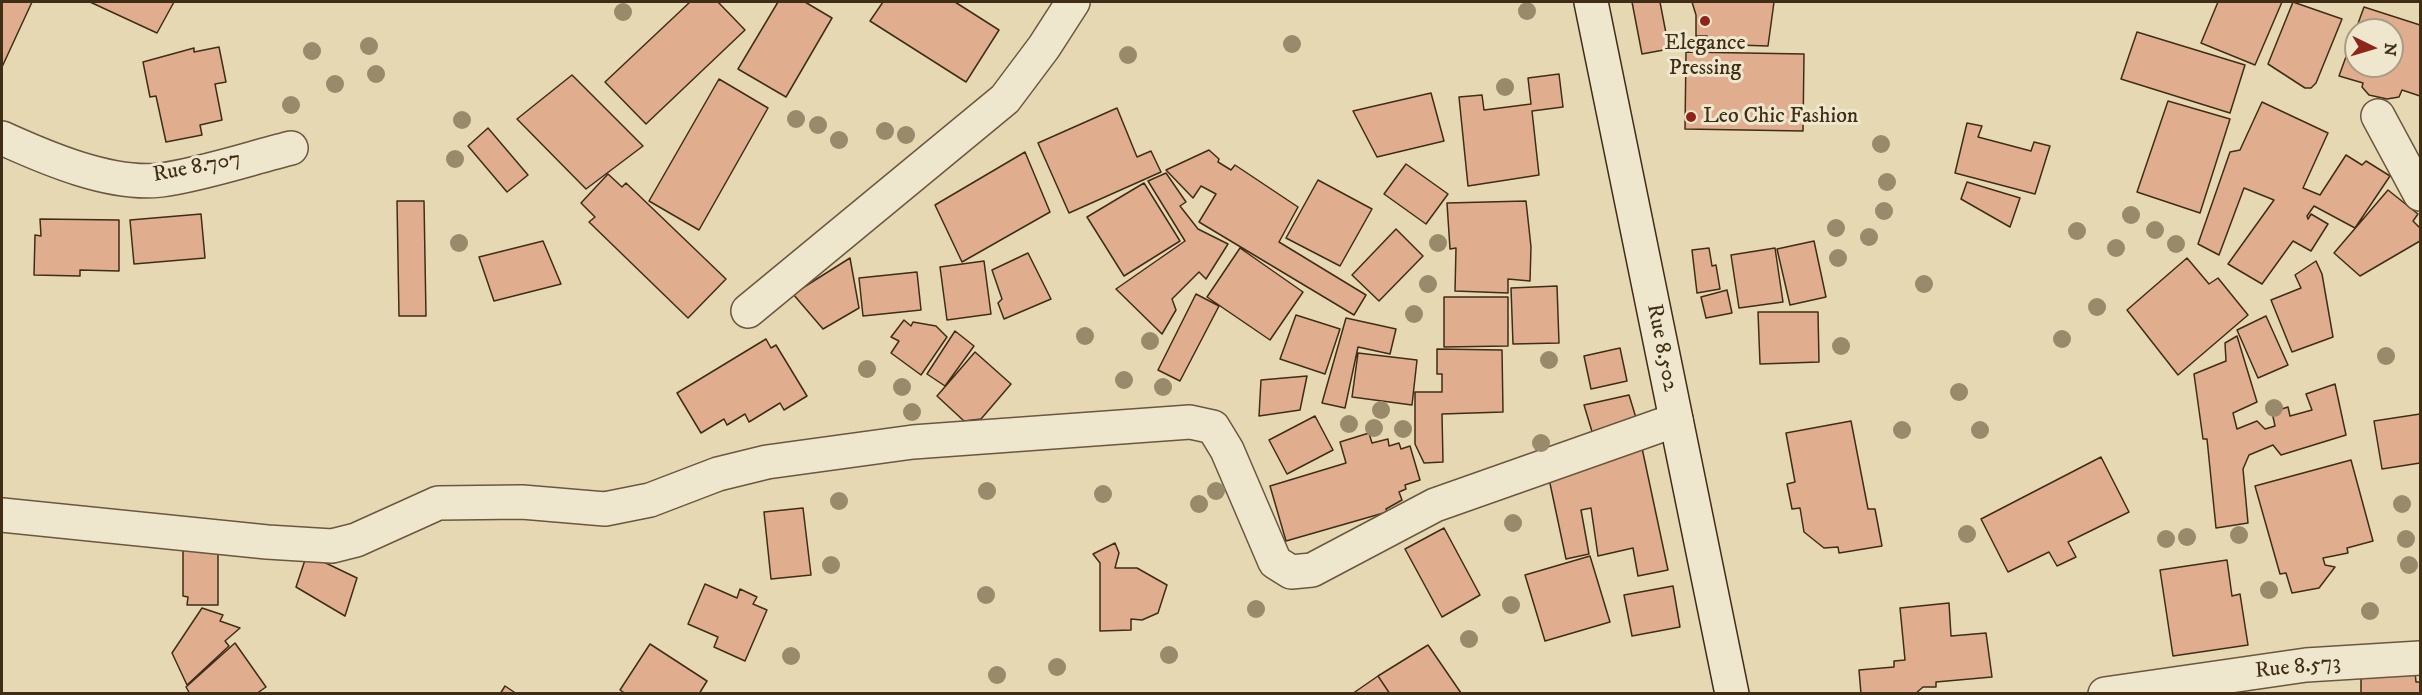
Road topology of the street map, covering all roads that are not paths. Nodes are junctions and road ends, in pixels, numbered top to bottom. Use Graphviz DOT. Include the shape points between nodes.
graph roads {
  1 [pos="1073,2"];
  2 [pos="1591,2"];
  3 [pos="2378,116"];
  4 [pos="2,138"];
  5 [pos="291,148"];
  6 [pos="2421,194"];
  7 [pos="748,311"];
  8 [pos="1676,420"];
  9 [pos="2,515"];
  10 [pos="2421,658"];
  11 [pos="1732,693"];
  12 [pos="2105,693"];
  1 -- 7 [label="street" via="1005,99"];
  2 -- 8 [label="street, Rue 8.502"];
  3 -- 6 [label="street"];
  4 -- 5 [label="street, Rue 8.707" via="41,156 107,177 160,180"];
  8 -- 9 [label="street" via="1436,505 1312,570 1291,572 1275,562 1227,450 1213,427 1190,422 913,442 767,462 718,474 650,500 604,509 522,502 438,503 356,540 332,546"];
  8 -- 11 [label="street, Rue 8.502"];
  10 -- 12 [label="street, Rue 8.573" via="2306,665"];
}
